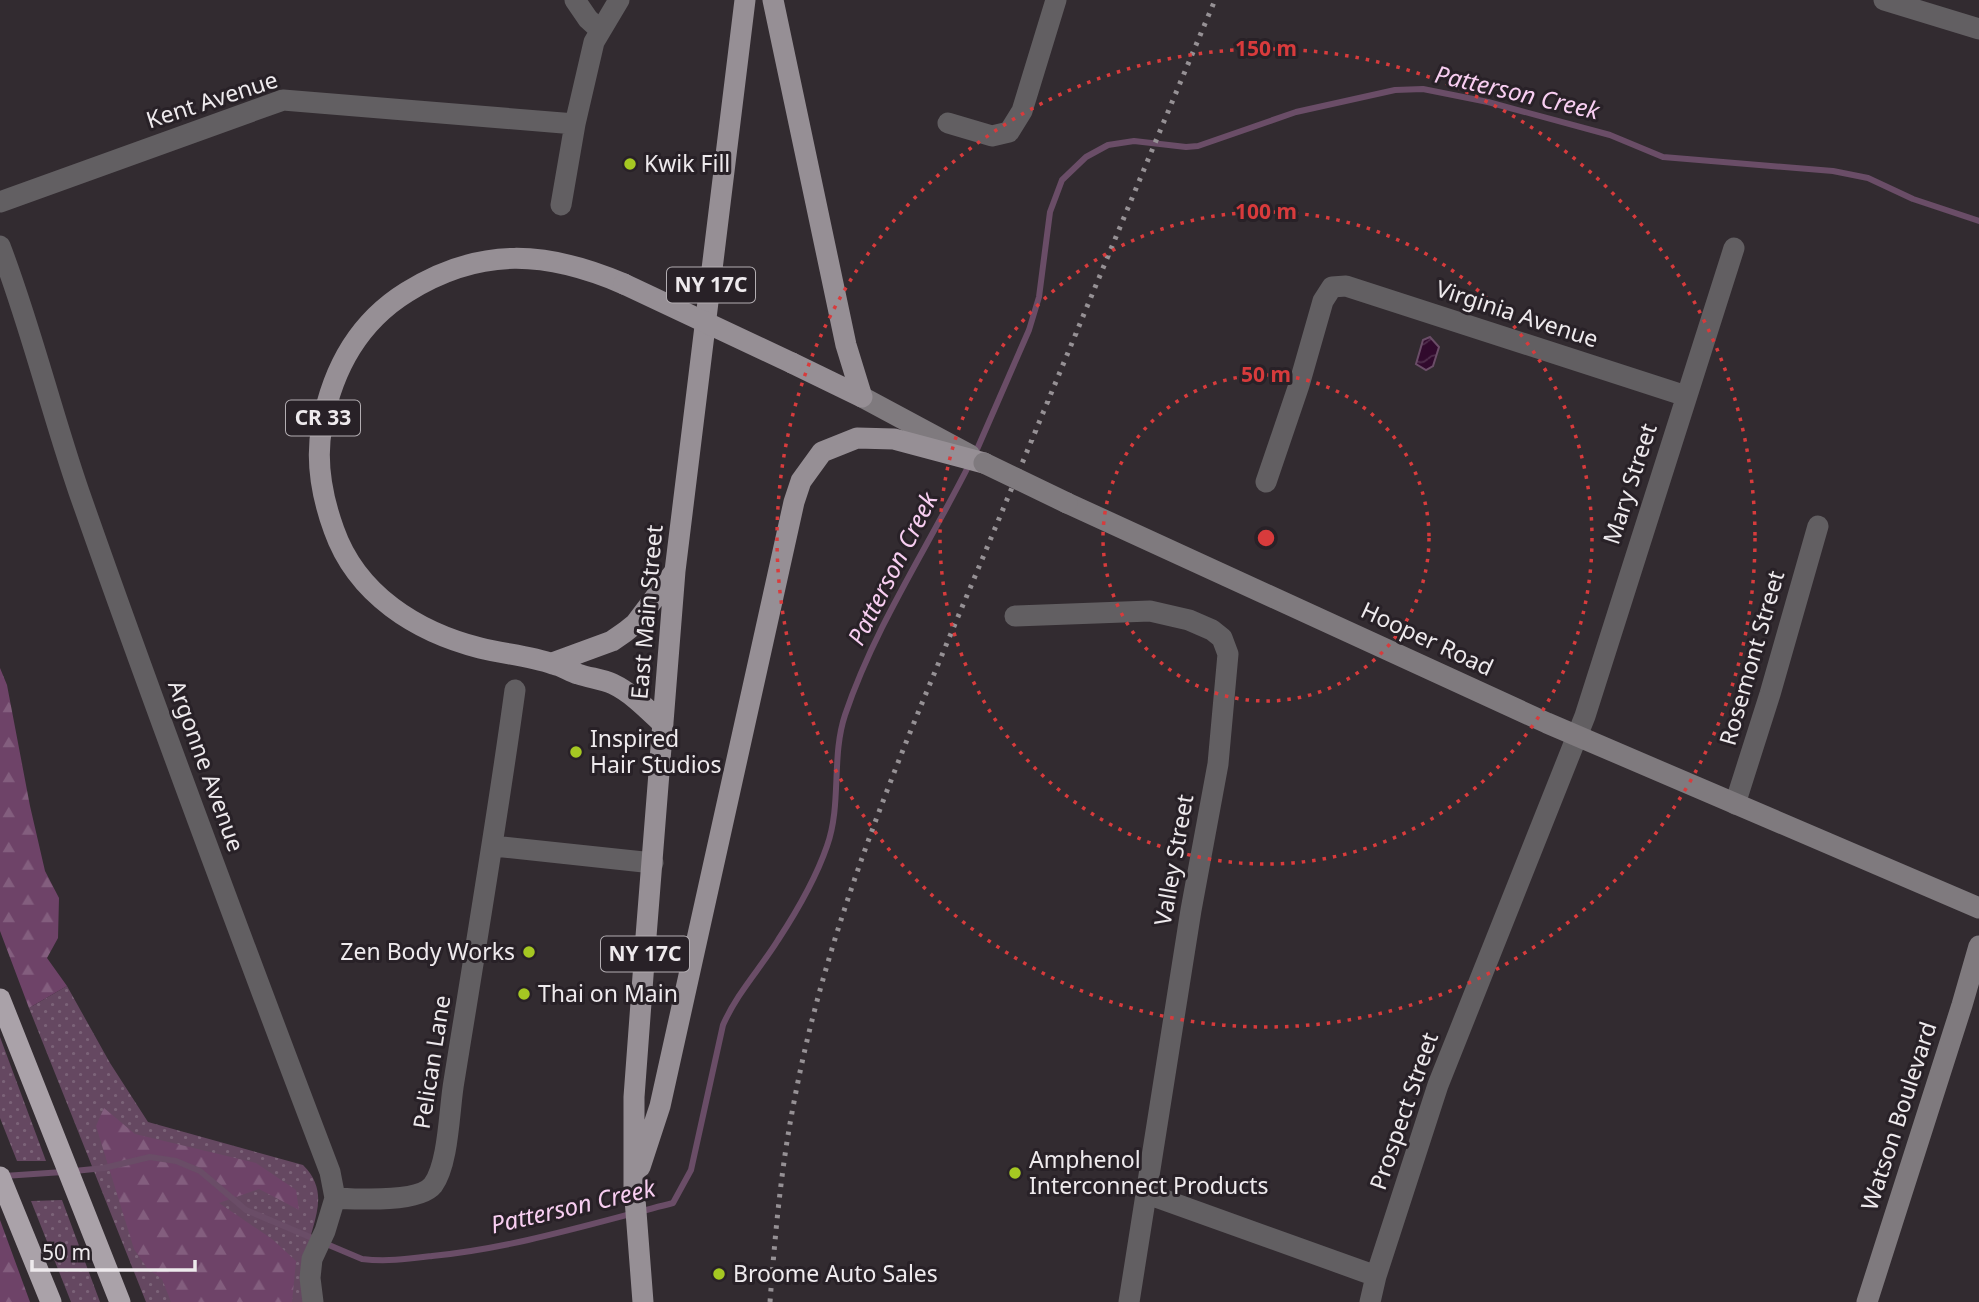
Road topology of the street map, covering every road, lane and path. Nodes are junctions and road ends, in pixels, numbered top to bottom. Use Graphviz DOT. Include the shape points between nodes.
graph roads {
  1 [pos="575,0"];
  2 [pos="619,0"];
  3 [pos="745,0"];
  4 [pos="773,0"];
  5 [pos="1056,0"];
  6 [pos="1884,0"];
  7 [pos="1979,29"];
  8 [pos="600,30"];
  9 [pos="948,123"];
  10 [pos="575,124"];
  11 [pos="0,202"];
  12 [pos="561,205"];
  13 [pos="0,246"];
  14 [pos="1734,248"];
  15 [pos="1686,396"];
  16 [pos="862,397"];
  17 [pos="910,434"];
  18 [pos="984,463"];
  19 [pos="1266,482"];
  20 [pos="1818,526"];
  21 [pos="675,570"];
  22 [pos="1015,616"];
  23 [pos="552,663"];
  24 [pos="515,691"];
  25 [pos="663,724"];
  26 [pos="1577,736"];
  27 [pos="1735,804"];
  28 [pos="494,846"];
  29 [pos="653,863"];
  30 [pos="1979,908"];
  31 [pos="1979,946"];
  32 [pos="0,999"];
  33 [pos="0,1177"];
  34 [pos="634,1186"];
  35 [pos="1145,1193"];
  36 [pos="334,1198"];
  37 [pos="1376,1276"];
  38 [pos="51,1302"];
  39 [pos="120,1302"];
  40 [pos="313,1302"];
  41 [pos="643,1302"];
  42 [pos="1129,1302"];
  43 [pos="1370,1302"];
  44 [pos="1867,1302"];
  1 -- 8 [label="street"];
  2 -- 8 [label="street"];
  3 -- 21 [label="main road, East Main Street / NY 17C"];
  4 -- 16 [label="main road" via="846,345"];
  5 -- 9 [label="street" via="1021,111 1009,132 992,136"];
  6 -- 7 [label="street"];
  8 -- 10 [label="street"];
  10 -- 11 [label="street, Kent Avenue" via="283,100"];
  10 -- 12 [label="street"];
  13 -- 36 [label="street, Argonne Avenue" via="78,490 196,819 330,1171"];
  14 -- 15 [label="street, Mary Street"];
  15 -- 19 [label="street, Virginia Avenue" via="1346,286 1332,288 1322,301"];
  15 -- 26 [label="street, Mary Street"];
  16 -- 17 [label="street"];
  16 -- 23 [label="main road, CR 33, bridge" via="624,284 563,262 516,258 463,266 433,277 379,313 348,350 334,377 320,434 321,485 338,543 358,575 411,622 482,649"];
  17 -- 18 [label="main road"];
  17 -- 34 [label="main road" via="857,438 822,452 801,481 660,1106"];
  18 -- 26 [label="street, Hooper Road, bridge"];
  20 -- 27 [label="street, Rosemont Street"];
  21 -- 23 [label="main road" via="625,632"];
  21 -- 25 [label="main road, East Main Street / NY 17C"];
  22 -- 35 [label="street, Valley Street" via="1150,611 1212,630 1222,638 1228,654 1218,764"];
  23 -- 25 [label="main road, CR 33" via="615,685"];
  24 -- 28 [label="street, Pelican Lane"];
  25 -- 29 [label="main road, East Main Street / NY 17C"];
  26 -- 27 [label="street, Hooper Road"];
  26 -- 37 [label="street, Prospect Street" via="1438,1085"];
  27 -- 30 [label="street, Hooper Road"];
  28 -- 29 [label="street"];
  28 -- 36 [label="street, Pelican Lane" via="446,1149 437,1177 432,1187 399,1198"];
  29 -- 34 [label="main road, East Main Street / NY 17C" via="635,1085"];
  31 -- 44 [label="street, Watson Boulevard"];
  32 -- 39 [label="highway"];
  33 -- 38 [label="highway"];
  34 -- 41 [label="main road, East Main Street / NY 17C"];
  35 -- 37 [label="street"];
  35 -- 42 [label="street, Valley Street"];
  36 -- 40 [label="street, Argonne Avenue" via="312,1259"];
  37 -- 43 [label="street, Prospect Street"];
}
